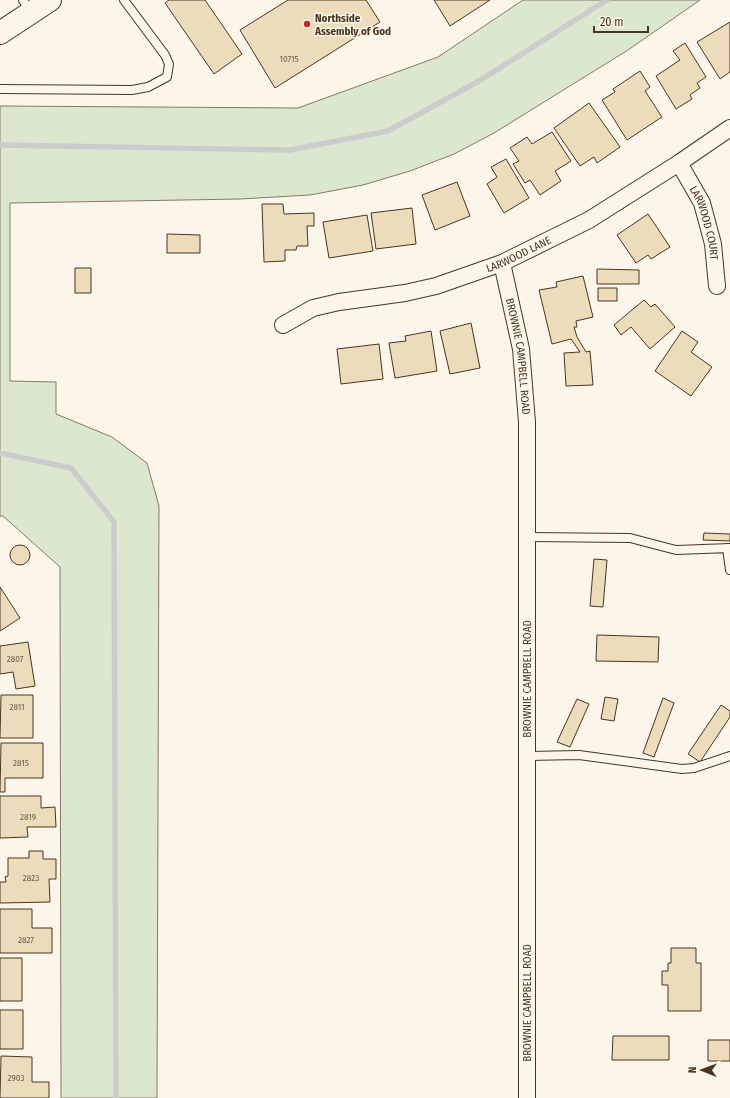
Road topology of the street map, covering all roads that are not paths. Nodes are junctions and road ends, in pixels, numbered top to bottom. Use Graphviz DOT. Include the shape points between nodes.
graph roads {
  1 [pos="50,0"];
  2 [pos="124,0"];
  3 [pos="27,6"];
  4 [pos="0,33"];
  5 [pos="0,89"];
  6 [pos="730,128"];
  7 [pos="679,163"];
  8 [pos="502,263"];
  9 [pos="717,286"];
  10 [pos="283,325"];
  11 [pos="527,536"];
  12 [pos="729,548"];
  13 [pos="730,570"];
  14 [pos="528,756"];
  15 [pos="730,756"];
  16 [pos="527,1098"];
  1 -- 3 [label="main road"];
  2 -- 5 [label="lane" via="165,55 169,64 167,77 148,87 132,90"];
  3 -- 4 [label="main road"];
  6 -- 7 [label="street, LARWOOD LANE"];
  7 -- 8 [label="street, LARWOOD LANE" via="589,220"];
  7 -- 9 [label="street, LARWOOD COURT" via="702,203 713,244"];
  8 -- 10 [label="street, LARWOOD LANE" via="436,286 313,308"];
  8 -- 11 [label="street, BROWNIE CAMPBELL ROAD" via="521,349 527,422"];
  11 -- 12 [label="lane" via="630,538 676,550"];
  11 -- 14 [label="street, BROWNIE CAMPBELL ROAD"];
  12 -- 13 [label="lane"];
  14 -- 15 [label="lane" via="579,755 682,769 694,768"];
  14 -- 16 [label="street, BROWNIE CAMPBELL ROAD"];
}
